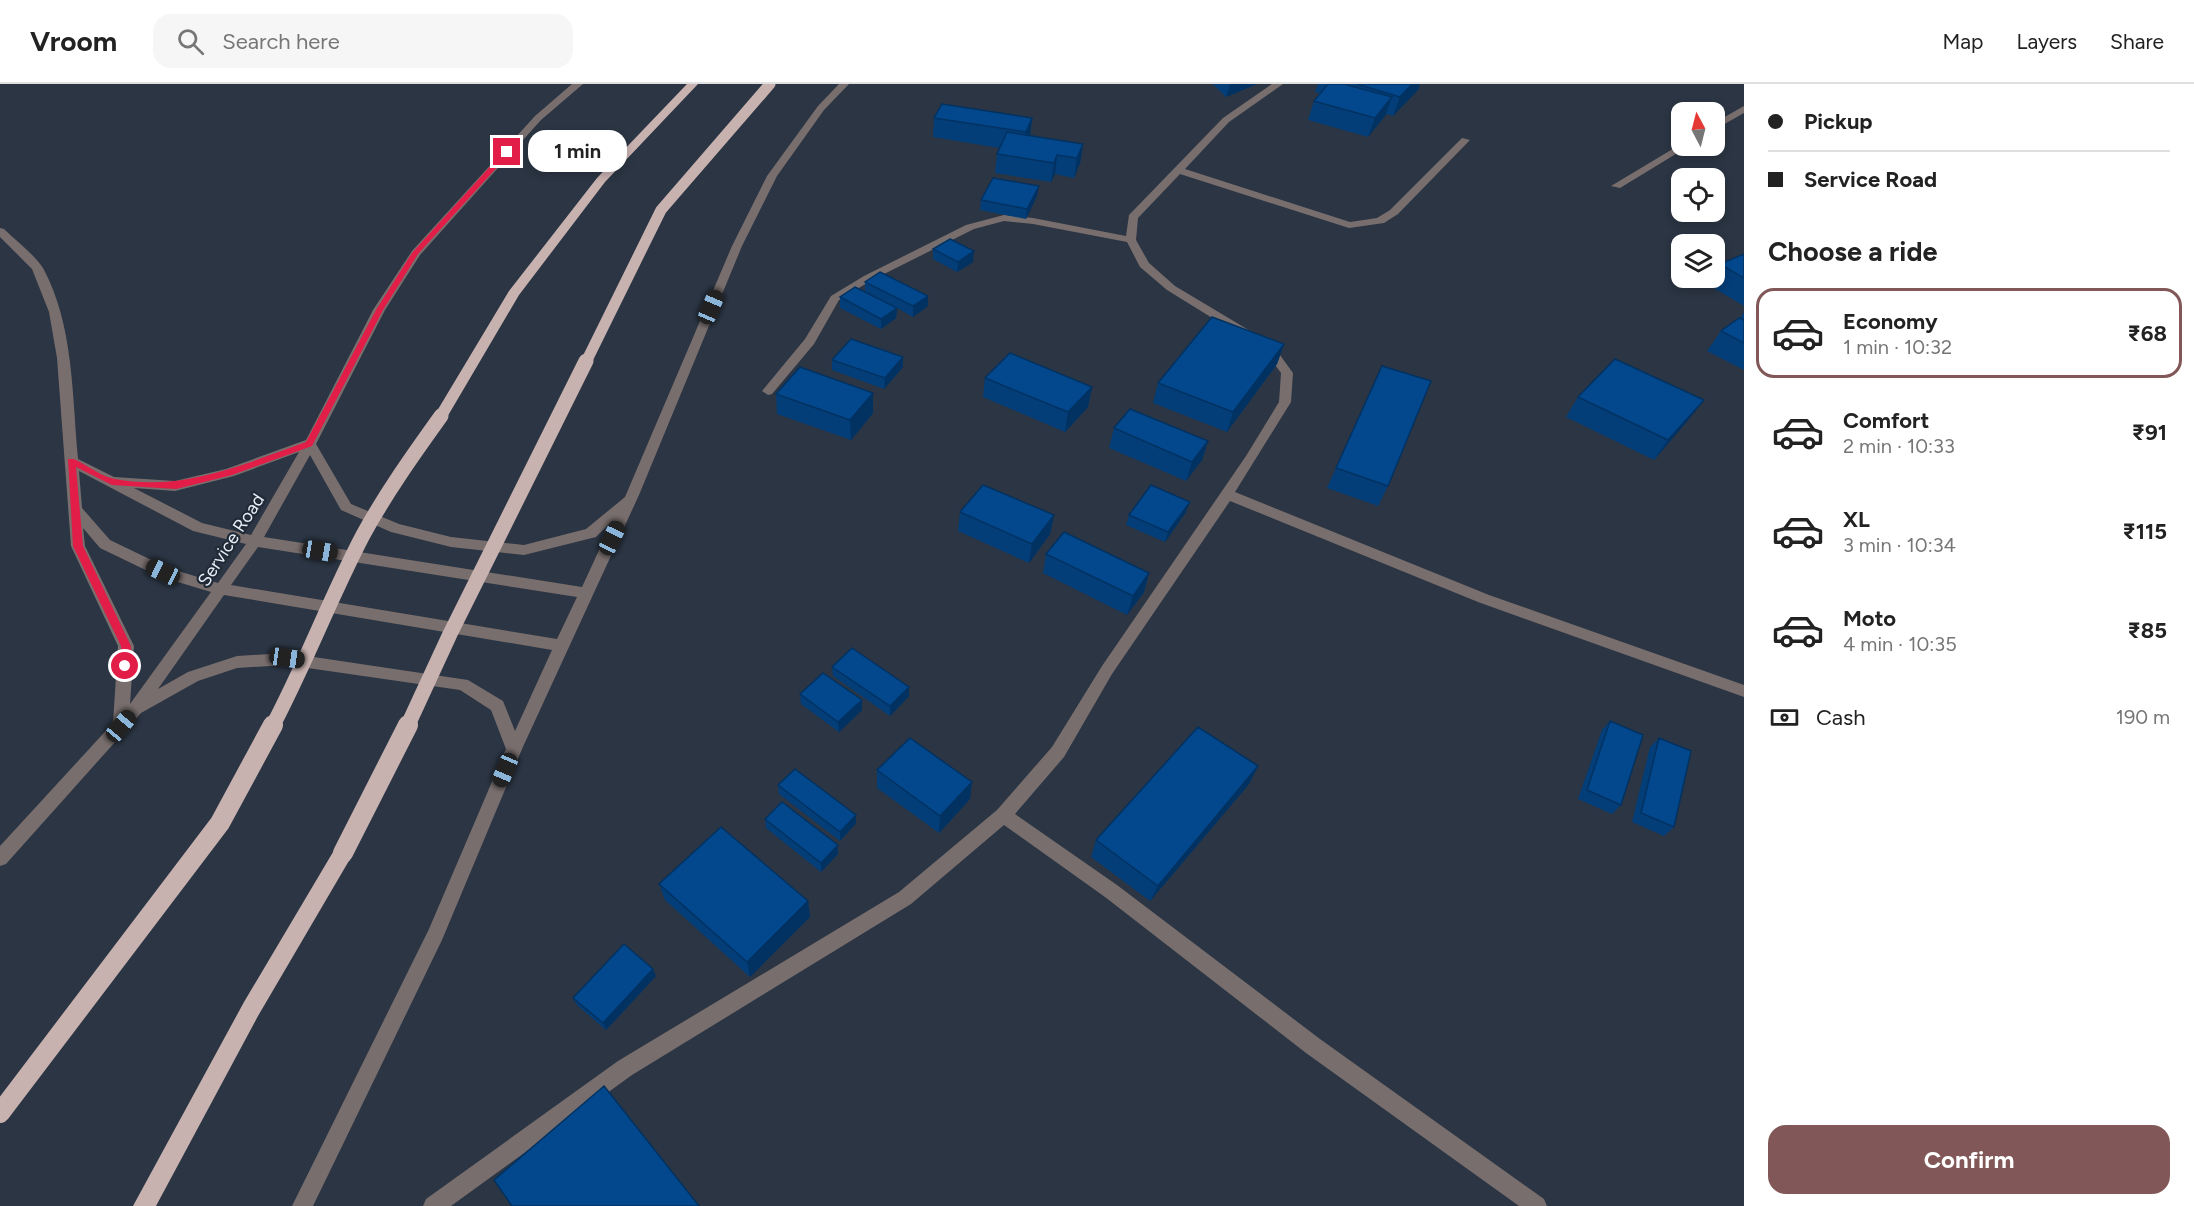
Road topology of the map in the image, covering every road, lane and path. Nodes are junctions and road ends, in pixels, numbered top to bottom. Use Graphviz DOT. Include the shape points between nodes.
graph roads {
  1 [pos="578,84"];
  2 [pos="693,84"];
  3 [pos="770,84"];
  4 [pos="844,84"];
  5 [pos="1278,84"];
  6 [pos="1744,109"];
  7 [pos="1725,120"];
  8 [pos="1466,140"];
  9 [pos="1671,154"];
  10 [pos="1178,170"];
  11 [pos="1616,186"];
  12 [pos="0,231"];
  13 [pos="1131,240"];
  14 [pos="768,391"];
  15 [pos="309,444"];
  16 [pos="71,461"];
  17 [pos="112,482"];
  18 [pos="1227,494"];
  19 [pos="632,495"];
  20 [pos="75,509"];
  21 [pos="255,541"];
  22 [pos="221,589"];
  23 [pos="586,593"];
  24 [pos="561,646"];
  25 [pos="1744,691"];
  26 [pos="133,712"];
  27 [pos="121,726"];
  28 [pos="514,749"];
  29 [pos="1003,815"];
  30 [pos="0,858"];
  31 [pos="0,1113"];
  32 [pos="144,1206"];
  33 [pos="302,1206"];
  34 [pos="433,1206"];
  35 [pos="1537,1206"];
  1 -- 15 [label="street, Service Road" via="538,118 416,253 380,310"];
  2 -- 31 [label="highway, bridge" via="601,180 513,294 441,416 394,481 362,537 296,682 220,823"];
  3 -- 32 [label="highway, bridge" via="661,210 343,853 251,1009"];
  4 -- 19 [label="street" via="821,108 772,176 736,246"];
  5 -- 10 [label="street" via="1226,120"];
  6 -- 7 [label="street"];
  8 -- 10 [label="street" via="1394,212 1380,221 1362,225 1321,217"];
  9 -- 11 [label="street"];
  10 -- 13 [label="street" via="1133,217"];
  12 -- 16 [label="street" via="37,268 55,312 63,358"];
  13 -- 14 [label="street" via="1023,220 986,220 970,226 835,298 810,341"];
  13 -- 18 [label="street" via="1144,265 1153,273 1268,347 1287,373 1285,402"];
  15 -- 17 [label="street" via="229,473 176,486"];
  15 -- 19 [label="street" via="346,507 396,528 451,542 524,550 591,533"];
  15 -- 21 [label="street, Service Road"];
  16 -- 17 [label="street"];
  16 -- 20 [label="street"];
  17 -- 21 [label="street" via="198,527"];
  18 -- 25 [label="street" via="1549,625"];
  18 -- 29 [label="street" via="1107,670 1058,752"];
  19 -- 23 [label="street"];
  20 -- 22 [label="street" via="105,544 163,572"];
  20 -- 27 [label="street" via="78,546 126,646"];
  21 -- 22 [label="street, Service Road"];
  21 -- 23 [label="street"];
  22 -- 24 [label="street"];
  22 -- 26 [label="street, Service Road"];
  23 -- 24 [label="street"];
  24 -- 28 [label="street"];
  26 -- 27 [label="street, Service Road"];
  26 -- 28 [label="street" via="193,676 237,662 287,658 463,684 498,706"];
  27 -- 30 [label="street, Service Road"];
  28 -- 33 [label="street" via="436,934"];
  29 -- 34 [label="street" via="905,898 625,1068"];
  29 -- 35 [label="street" via="1111,891 1312,1046"];
}
